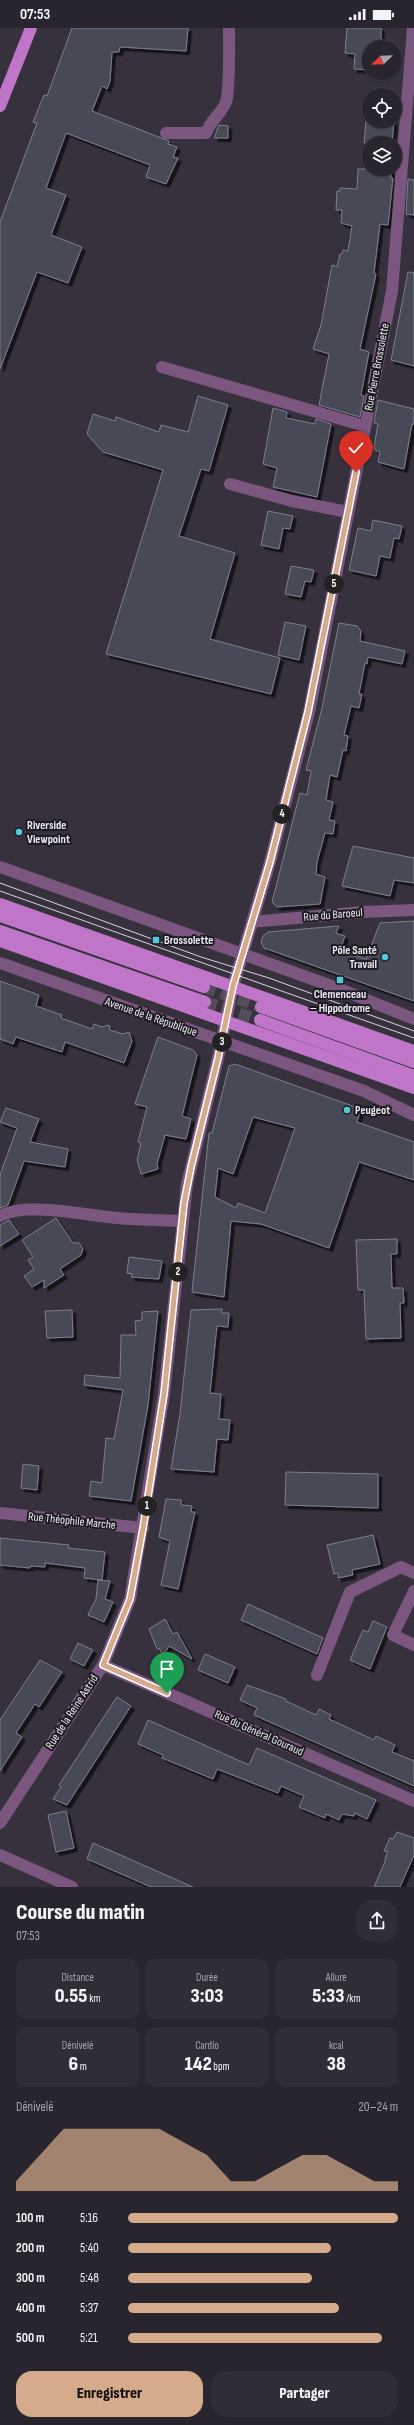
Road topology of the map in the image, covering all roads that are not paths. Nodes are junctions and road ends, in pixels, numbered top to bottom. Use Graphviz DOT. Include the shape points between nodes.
graph roads {
  1 [pos="31,28"];
  2 [pos="229,28"];
  3 [pos="413,28"];
  4 [pos="0,106"];
  5 [pos="166,133"];
  6 [pos="408,168"];
  7 [pos="162,367"];
  8 [pos="365,426"];
  9 [pos="230,484"];
  10 [pos="348,512"];
  11 [pos="0,867"];
  12 [pos="0,904"];
  13 [pos="414,910"];
  14 [pos="0,916"];
  15 [pos="252,922"];
  16 [pos="0,931"];
  17 [pos="0,941"];
  18 [pos="242,955"];
  19 [pos="0,963"];
  20 [pos="233,986"];
  21 [pos="204,988"];
  22 [pos="205,1002"];
  23 [pos="229,1003"];
  24 [pos="261,1008"];
  25 [pos="414,1019"];
  26 [pos="260,1020"];
  27 [pos="226,1021"];
  28 [pos="222,1042"];
  29 [pos="414,1051"];
  30 [pos="414,1062"];
  31 [pos="414,1076"];
  32 [pos="414,1088"];
  33 [pos="414,1115"];
  34 [pos="0,1216"];
  35 [pos="183,1220"];
  36 [pos="0,1513"];
  37 [pos="143,1528"];
  38 [pos="414,1573"];
  39 [pos="414,1591"];
  40 [pos="414,1645"];
  41 [pos="103,1665"];
  42 [pos="317,1675"];
  43 [pos="414,1801"];
  44 [pos="0,1823"];
  45 [pos="0,1855"];
  46 [pos="72,1887"];
  1 -- 4 [label="main road"];
  2 -- 5 [label="street" via="227,100 222,112 211,122 206,133"];
  3 -- 6 [label="street, Rue Pierre Brossolette" via="409,57"];
  6 -- 8 [label="street, Rue Pierre Brossolette" via="392,291"];
  7 -- 8 [label="street"];
  8 -- 10 [label="street, Rue Pierre Brossolette"];
  9 -- 10 [label="street"];
  10 -- 15 [label="street, Rue Pierre Brossolette" via="308,712"];
  11 -- 18 [label="street"];
  12 -- 20 [label="main road"];
  13 -- 15 [label="street, Rue du Baroeul"];
  14 -- 21 [label="main road"];
  15 -- 18 [label="street, Rue Pierre Brossolette"];
  16 -- 22 [label="main road"];
  17 -- 27 [label="main road"];
  18 -- 20 [label="street, Rue Pierre Brossolette"];
  18 -- 25 [label="street" via="350,992"];
  19 -- 28 [label="street, Avenue de la République"];
  20 -- 23 [label="street, Rue Pierre Brossolette"];
  20 -- 29 [label="main road"];
  23 -- 27 [label="street, Rue de la Reine Astrid"];
  24 -- 30 [label="main road"];
  26 -- 31 [label="main road"];
  27 -- 28 [label="street, Rue de la Reine Astrid"];
  27 -- 32 [label="main road"];
  28 -- 33 [label="street, Avenue de la République" via="364,1091"];
  28 -- 35 [label="street, Rue de la Reine Astrid" via="191,1167"];
  34 -- 35 [label="street" via="6,1212 31,1210 135,1220"];
  35 -- 37 [label="street, Rue de la Reine Astrid" via="165,1388"];
  36 -- 37 [label="street, Rue Théophile Marche"];
  37 -- 41 [label="street, Rue de la Reine Astrid" via="130,1599"];
  38 -- 42 [label="street" via="401,1567 350,1592"];
  39 -- 40 [label="street" via="393,1635"];
  41 -- 43 [label="street, Rue du Général Gouraud"];
  41 -- 44 [label="street, Rue de la Reine Astrid"];
  45 -- 46 [label="street"];
}
